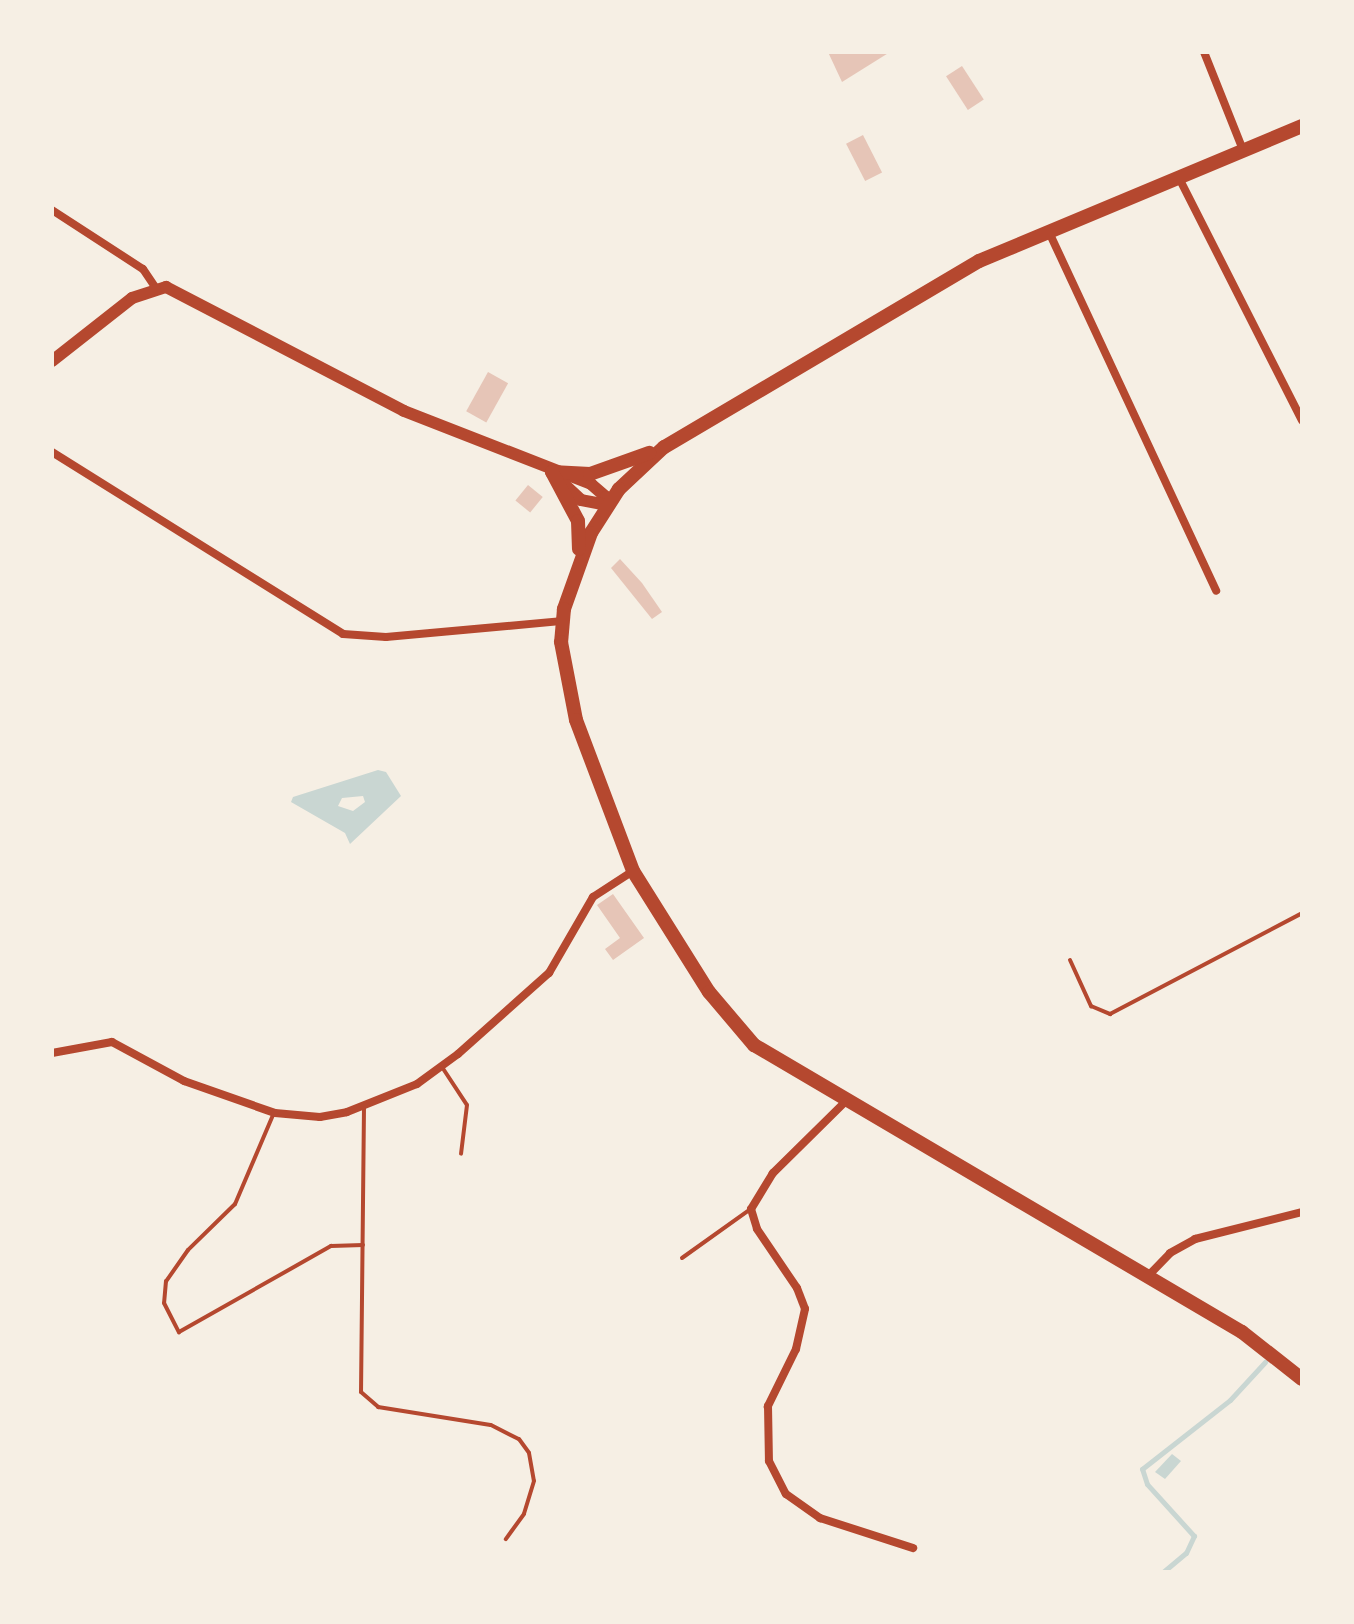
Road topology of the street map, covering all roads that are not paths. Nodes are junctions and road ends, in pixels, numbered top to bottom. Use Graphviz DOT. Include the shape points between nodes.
graph roads {
  1 [pos="1204,52"];
  2 [pos="1302,126"];
  3 [pos="1302,134"];
  4 [pos="1243,150"];
  5 [pos="1178,176"];
  6 [pos="52,210"];
  7 [pos="1048,230"];
  8 [pos="155,287"];
  9 [pos="52,361"];
  10 [pos="1302,420"];
  11 [pos="664,447"];
  12 [pos="52,452"];
  13 [pos="552,472"];
  14 [pos="607,505"];
  15 [pos="578,561"];
  16 [pos="1216,591"];
  17 [pos="563,621"];
  18 [pos="633,871"];
  19 [pos="1302,913"];
  20 [pos="1070,960"];
  21 [pos="52,1053"];
  22 [pos="442,1067"];
  23 [pos="846,1101"];
  24 [pos="364,1105"];
  25 [pos="275,1113"];
  26 [pos="461,1154"];
  27 [pos="751,1209"];
  28 [pos="1302,1212"];
  29 [pos="364,1245"];
  30 [pos="682,1258"];
  31 [pos="1149,1275"];
  32 [pos="1302,1379"];
  33 [pos="506,1539"];
  34 [pos="913,1548"];
  1 -- 4 [label="street"];
  2 -- 4 [label="highway"];
  3 -- 4 [label="highway"];
  4 -- 5 [label="highway"];
  5 -- 7 [label="highway"];
  5 -- 10 [label="street"];
  6 -- 8 [label="street" via="143,269"];
  7 -- 11 [label="highway" via="979,261"];
  7 -- 16 [label="street"];
  8 -- 9 [label="main road" via="132,298"];
  8 -- 13 [label="main road" via="179,291 404,411"];
  11 -- 13 [label="highway" via="590,474"];
  11 -- 14 [label="highway"];
  12 -- 17 [label="street" via="343,634 386,637"];
  13 -- 14 [label="main road" via="581,500"];
  13 -- 14 [label="main road" via="591,484 606,497"];
  13 -- 15 [label="highway" via="578,521"];
  14 -- 15 [label="highway"];
  15 -- 17 [label="highway"];
  17 -- 18 [label="highway" via="561,642 576,720"];
  18 -- 22 [label="street" via="593,897 541,982"];
  18 -- 23 [label="highway" via="732,1022 770,1057"];
  19 -- 20 [label="lane" via="1110,1014 1091,1006"];
  21 -- 25 [label="street" via="112,1042 184,1081"];
  22 -- 24 [label="street"];
  22 -- 26 [label="lane" via="467,1105"];
  23 -- 27 [label="street" via="773,1173"];
  23 -- 31 [label="highway"];
  24 -- 25 [label="street" via="320,1117"];
  24 -- 29 [label="lane"];
  25 -- 29 [label="lane" via="235,1204 188,1250 166,1281 164,1303 179,1332 331,1246"];
  27 -- 30 [label="lane"];
  27 -- 34 [label="street" via="757,1229 805,1309 796,1349 768,1406 766,1442 773,1475 786,1494 820,1518"];
  28 -- 31 [label="street" via="1195,1239 1170,1253"];
  29 -- 33 [label="lane" via="361,1392 378,1407 491,1425 519,1439 529,1453 534,1481 524,1514"];
  31 -- 32 [label="highway" via="1262,1344"];
}
